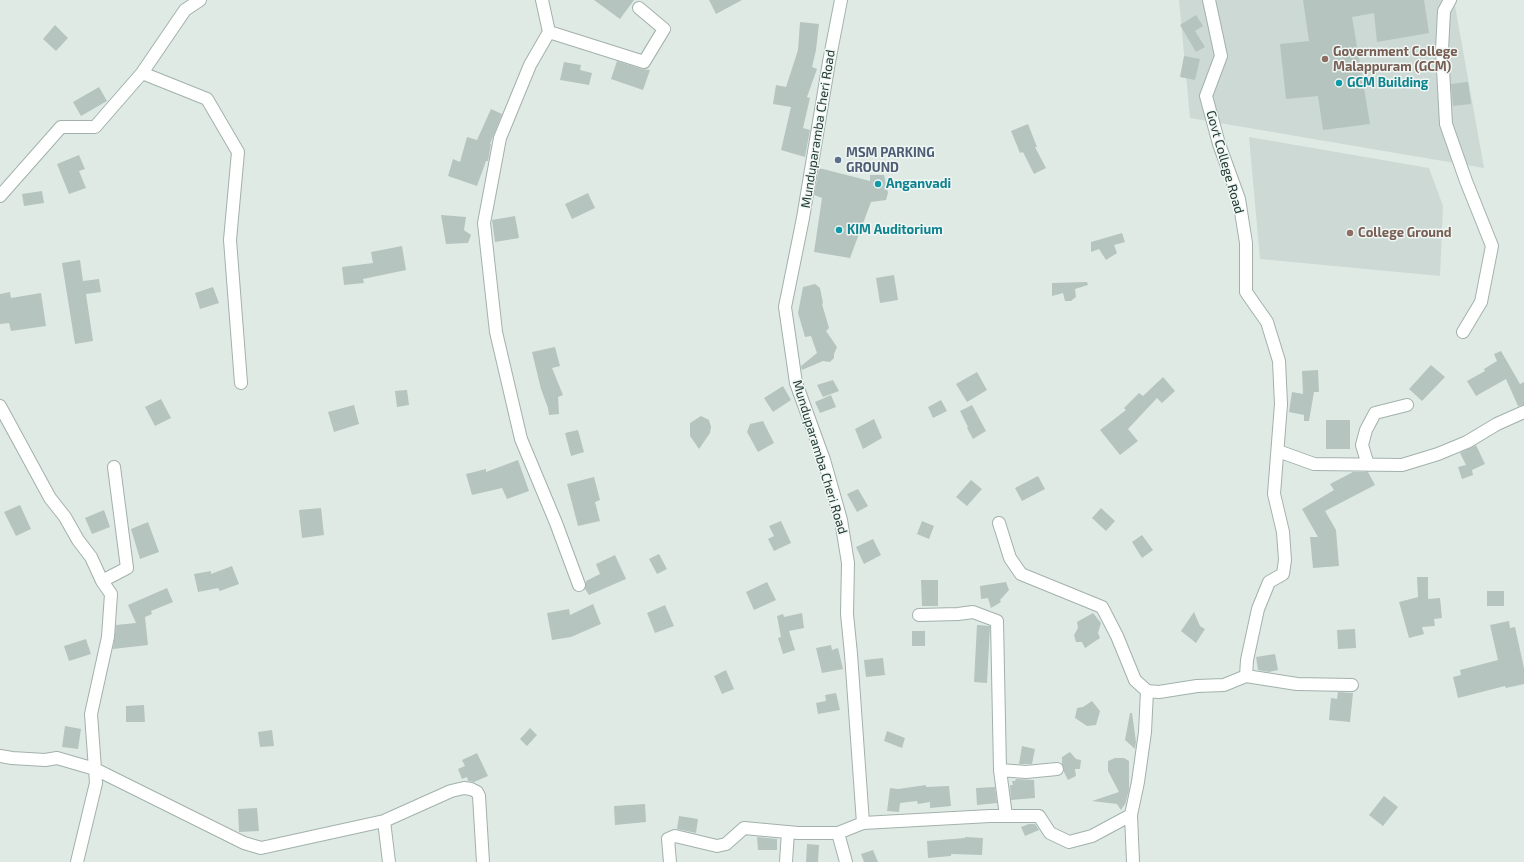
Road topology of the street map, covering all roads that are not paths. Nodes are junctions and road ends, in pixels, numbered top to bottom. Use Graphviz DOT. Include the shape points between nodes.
graph roads {
  1 [pos="542,0"];
  2 [pos="841,0"];
  3 [pos="1208,0"];
  4 [pos="1450,0"];
  5 [pos="189,3"];
  6 [pos="639,8"];
  7 [pos="549,32"];
  8 [pos="142,73"];
  9 [pos="0,196"];
  10 [pos="1463,332"];
  11 [pos="241,383"];
  12 [pos="1408,405"];
  13 [pos="0,406"];
  14 [pos="1524,412"];
  15 [pos="1278,451"];
  16 [pos="1368,465"];
  17 [pos="114,466"];
  18 [pos="999,523"];
  19 [pos="102,581"];
  20 [pos="579,585"];
  21 [pos="919,615"];
  22 [pos="1246,676"];
  23 [pos="1352,685"];
  24 [pos="1147,691"];
  25 [pos="0,756"];
  26 [pos="95,769"];
  27 [pos="1057,769"];
  28 [pos="1000,770"];
  29 [pos="1131,815"];
  30 [pos="1006,816"];
  31 [pos="384,820"];
  32 [pos="863,823"];
  33 [pos="788,832"];
  34 [pos="838,833"];
  35 [pos="77,862"];
  36 [pos="389,862"];
  37 [pos="483,862"];
  38 [pos="670,862"];
  39 [pos="786,862"];
  40 [pos="846,862"];
  41 [pos="1133,862"];
  1 -- 7 [label="street"];
  2 -- 32 [label="street, Munduparamba Cheri Road" via="802,225 785,307 796,383 824,460 841,520 848,563 847,614"];
  3 -- 15 [label="street, Govt College Road" via="1221,56 1206,96 1219,144 1239,198 1246,244 1246,292 1267,322 1279,361 1281,404"];
  4 -- 10 [label="street" via="1444,11 1442,50 1446,124 1492,246 1481,302"];
  5 -- 8 [label="street"];
  6 -- 7 [label="street" via="664,29 644,62"];
  7 -- 20 [label="street" via="530,65 500,138 484,223 496,332 521,439"];
  8 -- 9 [label="street" via="95,127 61,127"];
  8 -- 11 [label="street" via="207,99 238,152 230,240"];
  12 -- 16 [label="street" via="1375,413 1362,445"];
  13 -- 19 [label="street" via="50,498 91,557"];
  14 -- 16 [label="street" via="1438,454 1402,465"];
  15 -- 16 [label="street" via="1314,464"];
  15 -- 22 [label="street, Govt College Road" via="1274,494 1283,532 1285,560 1283,574 1269,582 1258,609"];
  17 -- 19 [label="street" via="127,568"];
  18 -- 24 [label="street" via="1010,558 1021,574 1102,607 1118,636 1135,680"];
  19 -- 26 [label="street" via="111,594 108,638 91,714"];
  21 -- 28 [label="street" via="973,612 997,621"];
  22 -- 23 [label="street" via="1297,684"];
  22 -- 24 [label="street" via="1224,685"];
  24 -- 29 [label="street" via="1145,732"];
  25 -- 26 [label="street" via="45,760 56,758"];
  26 -- 31 [label="street" via="244,843 261,848"];
  26 -- 35 [label="street" via="96,783"];
  27 -- 28 [label="street" via="1026,772"];
  28 -- 30 [label="street"];
  29 -- 30 [label="street" via="1092,836 1068,842 1050,833 1039,816"];
  29 -- 41 [label="street"];
  30 -- 32 [label="street"];
  31 -- 36 [label="street"];
  31 -- 37 [label="street" via="452,791 464,788 477,792"];
  32 -- 34 [label="street"];
  33 -- 34 [label="street"];
  33 -- 38 [label="street" via="744,828 726,844 717,846 675,836 668,839"];
  33 -- 39 [label="street"];
  34 -- 40 [label="street"];
}
